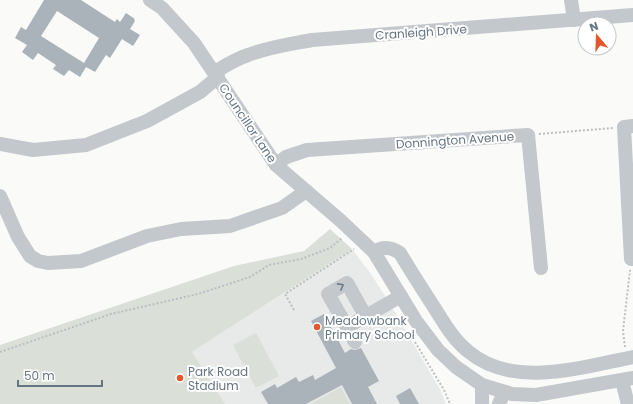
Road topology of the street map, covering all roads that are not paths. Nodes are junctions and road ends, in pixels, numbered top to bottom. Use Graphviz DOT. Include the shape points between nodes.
graph roads {
  1 [pos="150,0"];
  2 [pos="571,0"];
  3 [pos="633,15"];
  4 [pos="574,20"];
  5 [pos="216,74"];
  6 [pos="628,126"];
  7 [pos="0,144"];
  8 [pos="276,165"];
  9 [pos="306,191"];
  10 [pos="0,196"];
  11 [pos="374,252"];
  12 [pos="632,259"];
  13 [pos="541,268"];
  14 [pos="401,296"];
  15 [pos="366,317"];
  16 [pos="347,327"];
  17 [pos="354,342"];
  18 [pos="630,357"];
  19 [pos="628,379"];
  20 [pos="482,385"];
  21 [pos="502,398"];
  22 [pos="482,404"];
  23 [pos="628,404"];
  1 -- 5 [label="street, Councillor Lane" via="162,8 194,43"];
  2 -- 4 [label="street"];
  3 -- 4 [label="street, Cranleigh Drive"];
  4 -- 5 [label="street, Cranleigh Drive" via="312,40 249,54 233,61"];
  5 -- 7 [label="street, Cranleigh Drive" via="200,92 147,121 86,145 33,150"];
  5 -- 8 [label="street, Councillor Lane"];
  6 -- 12 [label="street"];
  8 -- 9 [label="street, Councillor Lane"];
  8 -- 13 [label="street, Donnington Avenue" via="286,157 307,150 528,135"];
  9 -- 10 [label="street" via="282,208 230,226 180,229 147,236 81,261 48,262 38,261 30,256 18,237"];
  9 -- 11 [label="street, Councillor Lane"];
  11 -- 14 [label="street, Councillor Lane"];
  11 -- 18 [label="street" via="381,248 393,249 400,253 453,336 469,353 492,366 513,372 537,373"];
  14 -- 15 [label="street"];
  14 -- 20 [label="street, Councillor Lane" via="438,350 456,367"];
  15 -- 16 [label="street"];
  16 -- 15 [label="street, one-way" via="328,294 347,283"];
  16 -- 17 [label="street"];
  19 -- 21 [label="street, Councillor Lane" via="536,395 512,394"];
  19 -- 23 [label="street"];
  20 -- 21 [label="street, Councillor Lane"];
  20 -- 22 [label="street"];
}
